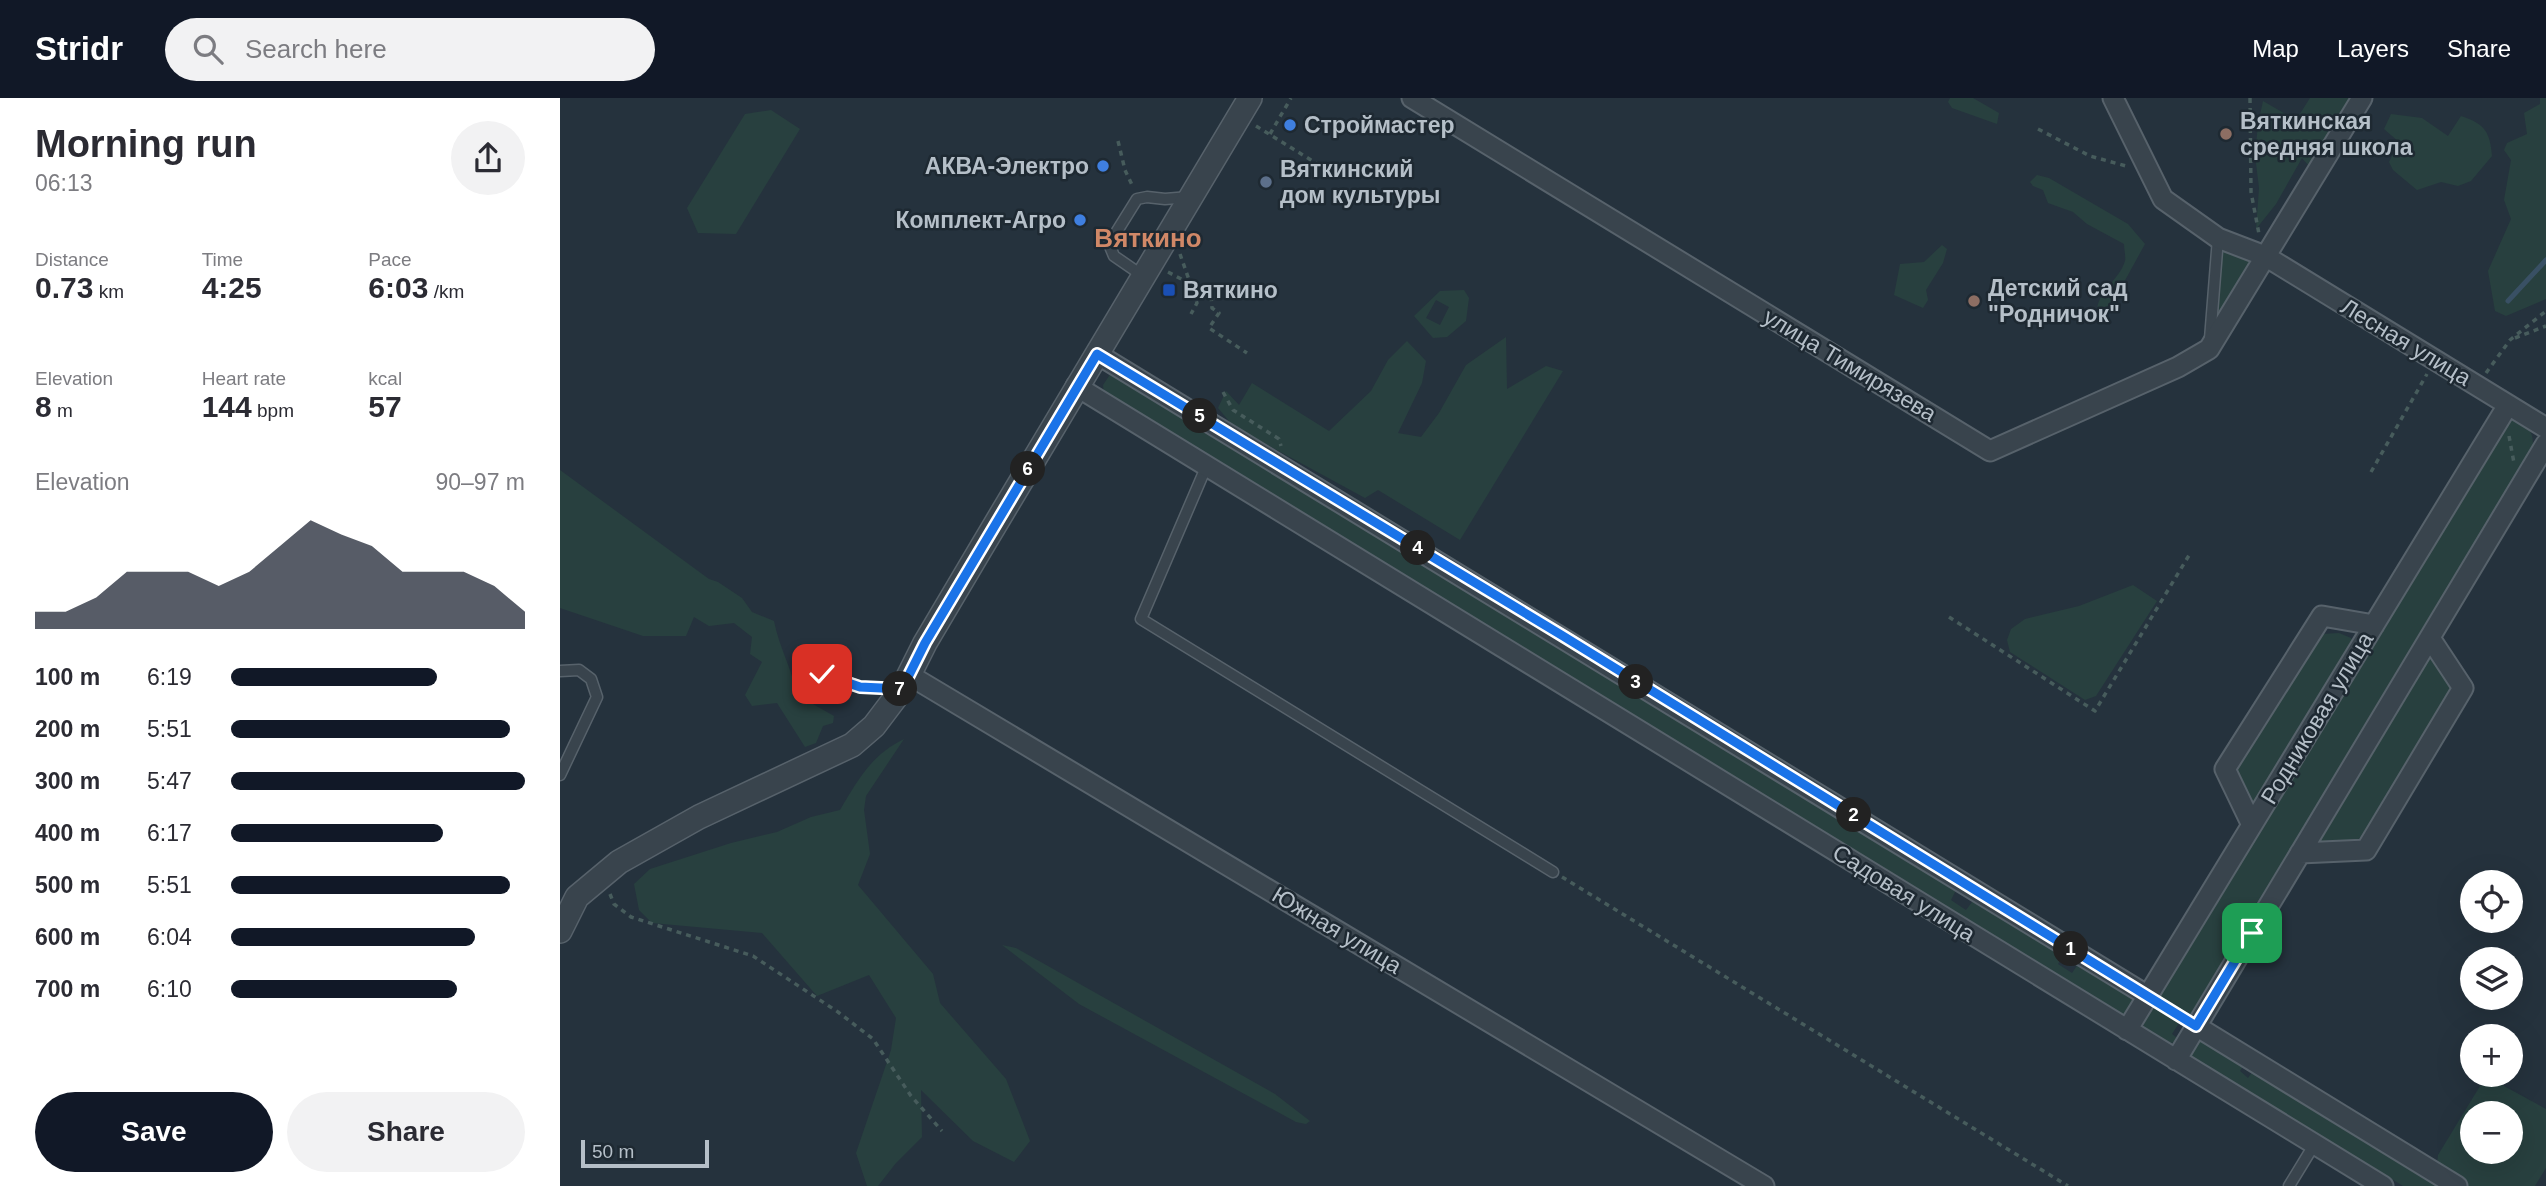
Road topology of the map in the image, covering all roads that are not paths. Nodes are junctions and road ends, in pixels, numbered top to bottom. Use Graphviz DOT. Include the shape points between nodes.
graph roads {
  1 [pos="1250,98"];
  2 [pos="1412,98"];
  3 [pos="2113,98"];
  4 [pos="2362,98"];
  5 [pos="1190,197"];
  6 [pos="2218,238"];
  7 [pos="2265,256"];
  8 [pos="1143,276"];
  9 [pos="2209,349"];
  10 [pos="1097,354"];
  11 [pos="1076,386"];
  12 [pos="2506,407"];
  13 [pos="2546,428"];
  14 [pos="2546,444"];
  15 [pos="1207,465"];
  16 [pos="2374,625"];
  17 [pos="2430,638"];
  18 [pos="560,671"];
  19 [pos="822,674"];
  20 [pos="906,682"];
  21 [pos="560,775"];
  22 [pos="2252,825"];
  23 [pos="2300,853"];
  24 [pos="1553,872"];
  25 [pos="560,931"];
  26 [pos="2148,996"];
  27 [pos="2196,1026"];
  28 [pos="2127,1030"];
  29 [pos="2176,1060"];
  30 [pos="2314,1144"];
  31 [pos="1764,1186"];
  32 [pos="2290,1186"];
  33 [pos="2383,1186"];
  34 [pos="2456,1186"];
  1 -- 5 [label="street"];
  2 -- 9 [label="street, улица Тимирязева" via="1990,451"];
  3 -- 6 [label="street, Лесная улица" via="2163,199"];
  4 -- 7 [label="street, улица Тимирязева"];
  5 -- 8 [label="street"];
  5 -- 8 [label="lane" via="1138,199 1109,244 1114,256"];
  6 -- 7 [label="street, Лесная улица"];
  6 -- 9 [label="lane"];
  7 -- 9 [label="street, улица Тимирязева"];
  7 -- 12 [label="street, Лесная улица"];
  8 -- 10 [label="street"];
  10 -- 11 [label="street"];
  10 -- 26 [label="street"];
  11 -- 15 [label="street, Садовая улица"];
  11 -- 20 [label="street"];
  12 -- 13 [label="street, Лесная улица"];
  12 -- 16 [label="street, Родниковая улица"];
  14 -- 17 [label="street"];
  15 -- 24 [label="lane" via="1141,619"];
  15 -- 28 [label="street, Садовая улица"];
  16 -- 22 [label="street, Родниковая улица"];
  16 -- 22 [label="street" via="2322,616 2225,769"];
  17 -- 23 [label="street"];
  17 -- 23 [label="street" via="2463,688 2366,850"];
  18 -- 21 [label="lane" via="579,670 591,679 597,697"];
  19 -- 20 [label="lane" via="860,687"];
  20 -- 25 [label="street" via="874,726 852,745 699,817 603,875 577,897"];
  20 -- 31 [label="street, Южная улица"];
  22 -- 26 [label="street, Родниковая улица"];
  23 -- 27 [label="street"];
  26 -- 28 [label="street, Родниковая улица"];
  27 -- 29 [label="street"];
  27 -- 34 [label="street"];
  28 -- 29 [label="street, Садовая улица"];
  29 -- 30 [label="street, Садовая улица"];
  30 -- 32 [label="lane"];
  30 -- 33 [label="street, Садовая улица"];
}
